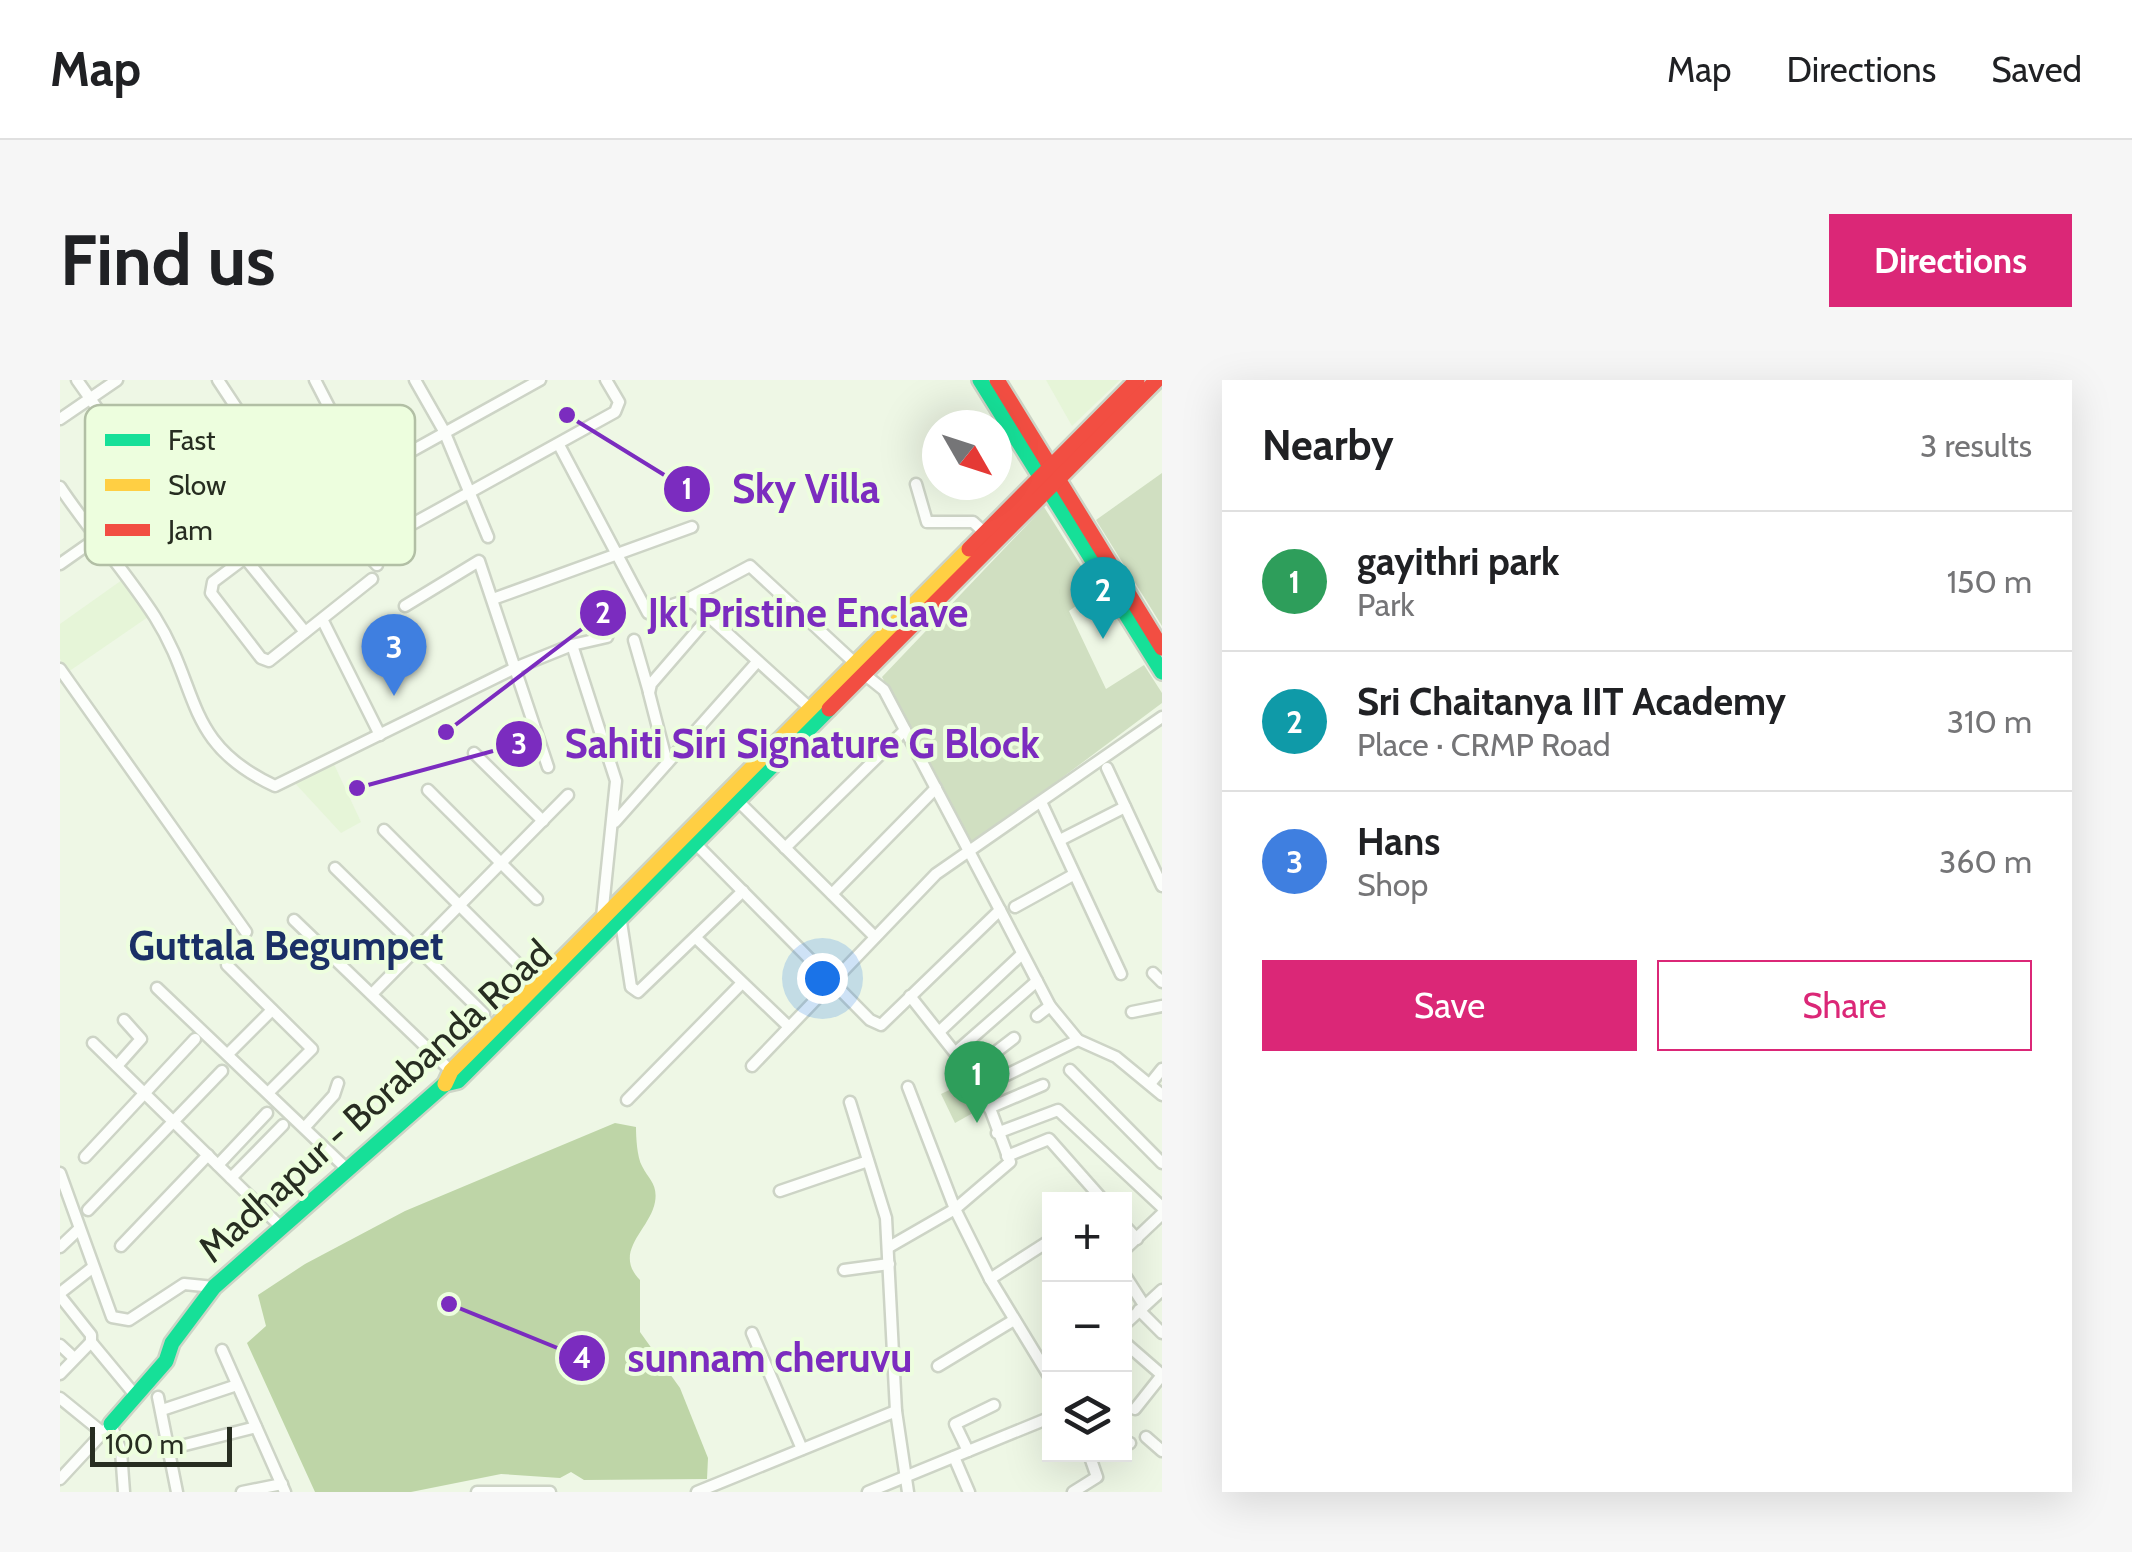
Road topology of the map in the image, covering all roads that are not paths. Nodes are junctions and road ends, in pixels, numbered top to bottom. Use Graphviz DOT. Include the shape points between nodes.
graph roads {
  1 [pos="77,380"];
  2 [pos="117,380"];
  3 [pos="218,380"];
  4 [pos="314,380"];
  5 [pos="416,380"];
  6 [pos="540,380"];
  7 [pos="606,380"];
  8 [pos="980,380"];
  9 [pos="997,380"];
  10 [pos="1137,380"];
  11 [pos="1157,380"];
  12 [pos="90,398"];
  13 [pos="95,405"];
  14 [pos="234,405"];
  15 [pos="326,405"];
  16 [pos="60,419"];
  17 [pos="444,432"];
  18 [pos="559,445"];
  19 [pos="415,448"];
  20 [pos="1048,480"];
  21 [pos="916,484"];
  22 [pos="60,488"];
  23 [pos="470,490"];
  24 [pos="415,522"];
  25 [pos="85,526"];
  26 [pos="692,526"];
  27 [pos="986,534"];
  28 [pos="488,537"];
  29 [pos="85,546"];
  30 [pos="618,557"];
  31 [pos="60,564"];
  32 [pos="114,565"];
  33 [pos="236,565"];
  34 [pos="251,565"];
  35 [pos="372,579"];
  36 [pos="493,599"];
  37 [pos="684,601"];
  38 [pos="405,606"];
  39 [pos="708,618"];
  40 [pos="324,623"];
  41 [pos="305,632"];
  42 [pos="607,636"];
  43 [pos="634,640"];
  44 [pos="572,645"];
  45 [pos="1162,648"];
  46 [pos="758,662"];
  47 [pos="515,668"];
  48 [pos="60,669"];
  49 [pos="860,670"];
  50 [pos="1162,672"];
  51 [pos="649,693"];
  52 [pos="812,711"];
  53 [pos="1162,717"];
  54 [pos="905,730"];
  55 [pos="380,735"];
  56 [pos="474,753"];
  57 [pos="667,763"];
  58 [pos="548,767"];
  59 [pos="1107,768"];
  60 [pos="936,788"];
  61 [pos="428,790"];
  62 [pos="568,795"];
  63 [pos="739,802"];
  64 [pos="1042,804"];
  65 [pos="1125,807"];
  66 [pos="544,821"];
  67 [pos="613,823"];
  68 [pos="384,830"];
  69 [pos="1060,840"];
  70 [pos="697,845"];
  71 [pos="786,848"];
  72 [pos="969,853"];
  73 [pos="501,863"];
  74 [pos="335,868"];
  75 [pos="1073,875"];
  76 [pos="1162,886"];
  77 [pos="743,891"];
  78 [pos="832,894"];
  79 [pos="537,899"];
  80 [pos="460,905"];
  81 [pos="1015,907"];
  82 [pos="1000,910"];
  83 [pos="602,917"];
  84 [pos="294,920"];
  85 [pos="621,922"];
  86 [pos="246,932"];
  87 [pos="874,936"];
  88 [pos="696,938"];
  89 [pos="417,948"];
  90 [pos="1022,954"];
  91 [pos="227,965"];
  92 [pos="525,970"];
  93 [pos="1121,974"];
  94 [pos="1037,981"];
  95 [pos="833,982"];
  96 [pos="742,983"];
  97 [pos="158,988"];
  98 [pos="372,994"];
  99 [pos="910,996"];
  100 [pos="1050,1006"];
  101 [pos="1162,1006"];
  102 [pos="272,1010"];
  103 [pos="1132,1012"];
  104 [pos="484,1014"];
  105 [pos="1036,1016"];
  106 [pos="124,1020"];
  107 [pos="789,1026"];
  108 [pos="940,1031"];
  109 [pos="1014,1038"];
  110 [pos="195,1040"];
  111 [pos="1078,1040"];
  112 [pos="93,1043"];
  113 [pos="957,1051"];
  114 [pos="229,1054"];
  115 [pos="117,1066"];
  116 [pos="752,1066"];
  117 [pos="1162,1069"];
  118 [pos="1070,1070"];
  119 [pos="971,1071"];
  120 [pos="222,1072"];
  121 [pos="448,1077"];
  122 [pos="338,1083"];
  123 [pos="1150,1084"];
  124 [pos="1043,1085"];
  125 [pos="908,1087"];
  126 [pos="982,1088"];
  127 [pos="269,1092"];
  128 [pos="145,1094"];
  129 [pos="1162,1094"];
  130 [pos="627,1100"];
  131 [pos="850,1102"];
  132 [pos="989,1108"];
  133 [pos="267,1113"];
  134 [pos="173,1121"];
  135 [pos="282,1125"];
  136 [pos="305,1126"];
  137 [pos="997,1133"];
  138 [pos="208,1155"];
  139 [pos="1007,1156"];
  140 [pos="85,1157"];
  141 [pos="1160,1158"];
  142 [pos="868,1162"];
  143 [pos="218,1165"];
  144 [pos="349,1171"];
  145 [pos="60,1173"];
  146 [pos="231,1178"];
  147 [pos="63,1191"];
  148 [pos="780,1192"];
  149 [pos="1095,1192"];
  150 [pos="955,1209"];
  151 [pos="88,1210"];
  152 [pos="1162,1211"];
  153 [pos="282,1228"];
  154 [pos="78,1230"];
  155 [pos="1132,1234"];
  156 [pos="1137,1239"];
  157 [pos="1132,1243"];
  158 [pos="122,1246"];
  159 [pos="1042,1246"];
  160 [pos="60,1247"];
  161 [pos="890,1247"];
  162 [pos="889,1264"];
  163 [pos="92,1268"];
  164 [pos="844,1270"];
  165 [pos="990,1279"];
  166 [pos="1128,1282"];
  167 [pos="213,1288"];
  168 [pos="1162,1291"];
  169 [pos="60,1295"];
  170 [pos="1141,1308"];
  171 [pos="1132,1317"];
  172 [pos="1014,1320"];
  173 [pos="752,1333"];
  174 [pos="1162,1333"];
  175 [pos="91,1342"];
  176 [pos="60,1345"];
  177 [pos="1132,1349"];
  178 [pos="222,1350"];
  179 [pos="1042,1350"];
  180 [pos="1035,1353"];
  181 [pos="74,1358"];
  182 [pos="938,1366"];
  183 [pos="1047,1372"];
  184 [pos="60,1374"];
  185 [pos="1162,1375"];
  186 [pos="238,1385"];
  187 [pos="135,1394"];
  188 [pos="158,1397"];
  189 [pos="60,1398"];
  190 [pos="994,1405"];
  191 [pos="162,1410"];
  192 [pos="1135,1410"];
  193 [pos="896,1411"];
  194 [pos="1042,1421"];
  195 [pos="256,1427"];
  196 [pos="106,1428"];
  197 [pos="1146,1437"];
  198 [pos="802,1449"];
  199 [pos="169,1450"];
  200 [pos="1162,1450"];
  201 [pos="968,1451"];
  202 [pos="954,1458"];
  203 [pos="1092,1462"];
  204 [pos="60,1479"];
  205 [pos="903,1479"];
  206 [pos="283,1488"];
  207 [pos="255,1491"];
  208 [pos="124,1492"];
  209 [pos="176,1492"];
  210 [pos="242,1492"];
  211 [pos="478,1492"];
  212 [pos="550,1492"];
  213 [pos="697,1492"];
  214 [pos="868,1492"];
  215 [pos="908,1492"];
  216 [pos="968,1492"];
  217 [pos="1073,1492"];
  1 -- 12 [label="street"];
  2 -- 12 [label="street"];
  3 -- 14 [label="street"];
  4 -- 15 [label="street"];
  5 -- 17 [label="street"];
  6 -- 17 [label="street"];
  7 -- 18 [label="street" via="619,402 615,412"];
  8 -- 20 [label="street"];
  9 -- 20 [label="street"];
  10 -- 20 [label="street"];
  11 -- 20 [label="street"];
  12 -- 13 [label="street"];
  12 -- 16 [label="street"];
  17 -- 19 [label="street"];
  17 -- 23 [label="street"];
  18 -- 23 [label="street"];
  18 -- 30 [label="street"];
  20 -- 27 [label="street"];
  20 -- 45 [label="street"];
  20 -- 49 [label="street, Madhapur - Borabanda Road"];
  20 -- 50 [label="street"];
  21 -- 27 [label="street" via="927,522 974,522"];
  22 -- 25 [label="street"];
  23 -- 24 [label="street"];
  23 -- 28 [label="street"];
  26 -- 30 [label="street"];
  27 -- 49 [label="street"];
  29 -- 31 [label="street"];
  30 -- 36 [label="street"];
  30 -- 37 [label="street" via="648,614"];
  32 -- 55 [label="street" via="156,619 217,749 248,774 275,786"];
  33 -- 41 [label="street" via="213,582 210,594 261,658 269,660"];
  34 -- 41 [label="street"];
  35 -- 41 [label="street"];
  36 -- 38 [label="street" via="480,561"];
  36 -- 47 [label="street"];
  37 -- 39 [label="street"];
  37 -- 49 [label="street" via="750,566"];
  39 -- 46 [label="street"];
  39 -- 51 [label="street"];
  40 -- 55 [label="street"];
  42 -- 44 [label="street"];
  43 -- 51 [label="street"];
  44 -- 47 [label="street"];
  44 -- 67 [label="street" via="611,757"];
  46 -- 52 [label="street"];
  46 -- 57 [label="street"];
  47 -- 55 [label="street"];
  47 -- 58 [label="street"];
  48 -- 86 [label="street"];
  49 -- 52 [label="street"];
  49 -- 54 [label="street" via="881,686"];
  49 -- 63 [label="street, Madhapur - Borabanda Road"];
  51 -- 57 [label="street"];
  52 -- 83 [label="street"];
  53 -- 64 [label="street"];
  54 -- 60 [label="street"];
  54 -- 71 [label="street"];
  56 -- 66 [label="street"];
  57 -- 67 [label="street"];
  59 -- 65 [label="street"];
  60 -- 72 [label="street"];
  60 -- 78 [label="street"];
  61 -- 73 [label="street"];
  62 -- 66 [label="street"];
  63 -- 70 [label="street, Madhapur - Borabanda Road"];
  63 -- 71 [label="street"];
  64 -- 69 [label="street"];
  64 -- 72 [label="street"];
  65 -- 69 [label="street"];
  65 -- 76 [label="street"];
  66 -- 73 [label="street"];
  67 -- 83 [label="street"];
  68 -- 80 [label="street"];
  69 -- 75 [label="street"];
  70 -- 77 [label="street"];
  70 -- 85 [label="street, Madhapur - Borabanda Road"];
  71 -- 78 [label="street"];
  72 -- 82 [label="street"];
  72 -- 87 [label="street" via="936,874"];
  73 -- 79 [label="street"];
  73 -- 80 [label="street"];
  74 -- 89 [label="street"];
  75 -- 81 [label="street"];
  75 -- 93 [label="street"];
  77 -- 88 [label="street"];
  77 -- 95 [label="street"];
  78 -- 87 [label="street"];
  80 -- 89 [label="street"];
  80 -- 92 [label="street"];
  82 -- 90 [label="street"];
  82 -- 99 [label="street"];
  83 -- 121 [label="street"];
  84 -- 98 [label="street"];
  85 -- 88 [label="street" via="631,987 638,992"];
  85 -- 121 [label="street, Madhapur - Borabanda Road" via="458,1082"];
  87 -- 95 [label="street"];
  88 -- 96 [label="street"];
  89 -- 98 [label="street"];
  89 -- 104 [label="street"];
  90 -- 94 [label="street"];
  90 -- 108 [label="street"];
  91 -- 102 [label="street"];
  94 -- 100 [label="street"];
  94 -- 113 [label="street"];
  95 -- 99 [label="street" via="881,1025"];
  95 -- 107 [label="street"];
  96 -- 107 [label="street"];
  96 -- 130 [label="street"];
  97 -- 114 [label="street"];
  98 -- 121 [label="street"];
  99 -- 108 [label="street"];
  100 -- 105 [label="street"];
  100 -- 111 [label="street"];
  101 -- 103 [label="street"];
  102 -- 114 [label="street"];
  102 -- 127 [label="street" via="312,1049"];
  106 -- 115 [label="street" via="141,1039"];
  107 -- 116 [label="street"];
  108 -- 113 [label="street"];
  109 -- 119 [label="street"];
  110 -- 128 [label="street"];
  111 -- 123 [label="street" via="1116,1057"];
  111 -- 126 [label="street"];
  112 -- 115 [label="street"];
  113 -- 119 [label="street"];
  114 -- 127 [label="street"];
  115 -- 128 [label="street"];
  117 -- 123 [label="street"];
  118 -- 141 [label="street"];
  119 -- 126 [label="street"];
  120 -- 134 [label="street"];
  121 -- 144 [label="street, Madhapur - Borabanda Road"];
  122 -- 136 [label="street"];
  123 -- 129 [label="street"];
  124 -- 132 [label="street"];
  125 -- 150 [label="street"];
  126 -- 132 [label="street"];
  127 -- 136 [label="street"];
  128 -- 134 [label="street"];
  128 -- 140 [label="street"];
  131 -- 142 [label="street"];
  132 -- 137 [label="street"];
  133 -- 143 [label="street"];
  134 -- 138 [label="street"];
  134 -- 151 [label="street"];
  135 -- 146 [label="street"];
  136 -- 144 [label="street"];
  137 -- 139 [label="street"];
  137 -- 152 [label="street" via="1058,1110"];
  138 -- 143 [label="street"];
  138 -- 158 [label="street"];
  139 -- 149 [label="street" via="1049,1139"];
  139 -- 150 [label="street" via="1008,1168"];
  142 -- 148 [label="street"];
  142 -- 161 [label="street"];
  143 -- 146 [label="street"];
  144 -- 153 [label="street, Madhapur - Borabanda Road"];
  145 -- 147 [label="street"];
  146 -- 153 [label="street"];
  147 -- 154 [label="street"];
  150 -- 161 [label="street"];
  150 -- 165 [label="street"];
  152 -- 156 [label="street"];
  153 -- 167 [label="street, Madhapur - Borabanda Road"];
  154 -- 160 [label="street"];
  154 -- 163 [label="street"];
  155 -- 156 [label="street"];
  156 -- 157 [label="street"];
  159 -- 165 [label="street"];
  161 -- 162 [label="street"];
  162 -- 164 [label="street"];
  162 -- 193 [label="street"];
  163 -- 167 [label="street" via="112,1317 122,1321 184,1284"];
  163 -- 169 [label="street"];
  165 -- 172 [label="street"];
  166 -- 170 [label="street"];
  167 -- 187 [label="street, Madhapur - Borabanda Road" via="166,1361"];
  168 -- 170 [label="street"];
  169 -- 175 [label="street"];
  170 -- 171 [label="street"];
  170 -- 174 [label="street"];
  172 -- 180 [label="street"];
  172 -- 182 [label="street"];
  173 -- 198 [label="street"];
  175 -- 181 [label="street"];
  175 -- 187 [label="street"];
  176 -- 181 [label="street"];
  177 -- 185 [label="street"];
  178 -- 186 [label="street"];
  179 -- 180 [label="street"];
  180 -- 183 [label="street"];
  181 -- 184 [label="street"];
  185 -- 192 [label="street"];
  186 -- 191 [label="street"];
  186 -- 195 [label="street"];
  187 -- 196 [label="street, Madhapur - Borabanda Road"];
  188 -- 191 [label="street"];
  189 -- 196 [label="street"];
  190 -- 201 [label="street" via="955,1424"];
  191 -- 199 [label="street"];
  193 -- 198 [label="street"];
  193 -- 205 [label="street"];
  194 -- 201 [label="street"];
  195 -- 199 [label="street"];
  195 -- 206 [label="street"];
  196 -- 204 [label="street"];
  196 -- 208 [label="street" via="121,1452"];
  197 -- 200 [label="street"];
  198 -- 213 [label="street"];
  199 -- 209 [label="street"];
  201 -- 202 [label="street"];
  202 -- 205 [label="street"];
  202 -- 216 [label="street"];
  203 -- 217 [label="street" via="1097,1477"];
  205 -- 214 [label="street"];
  205 -- 215 [label="street"];
  206 -- 207 [label="street"];
  207 -- 210 [label="street"];
  211 -- 212 [label="street"];
}
